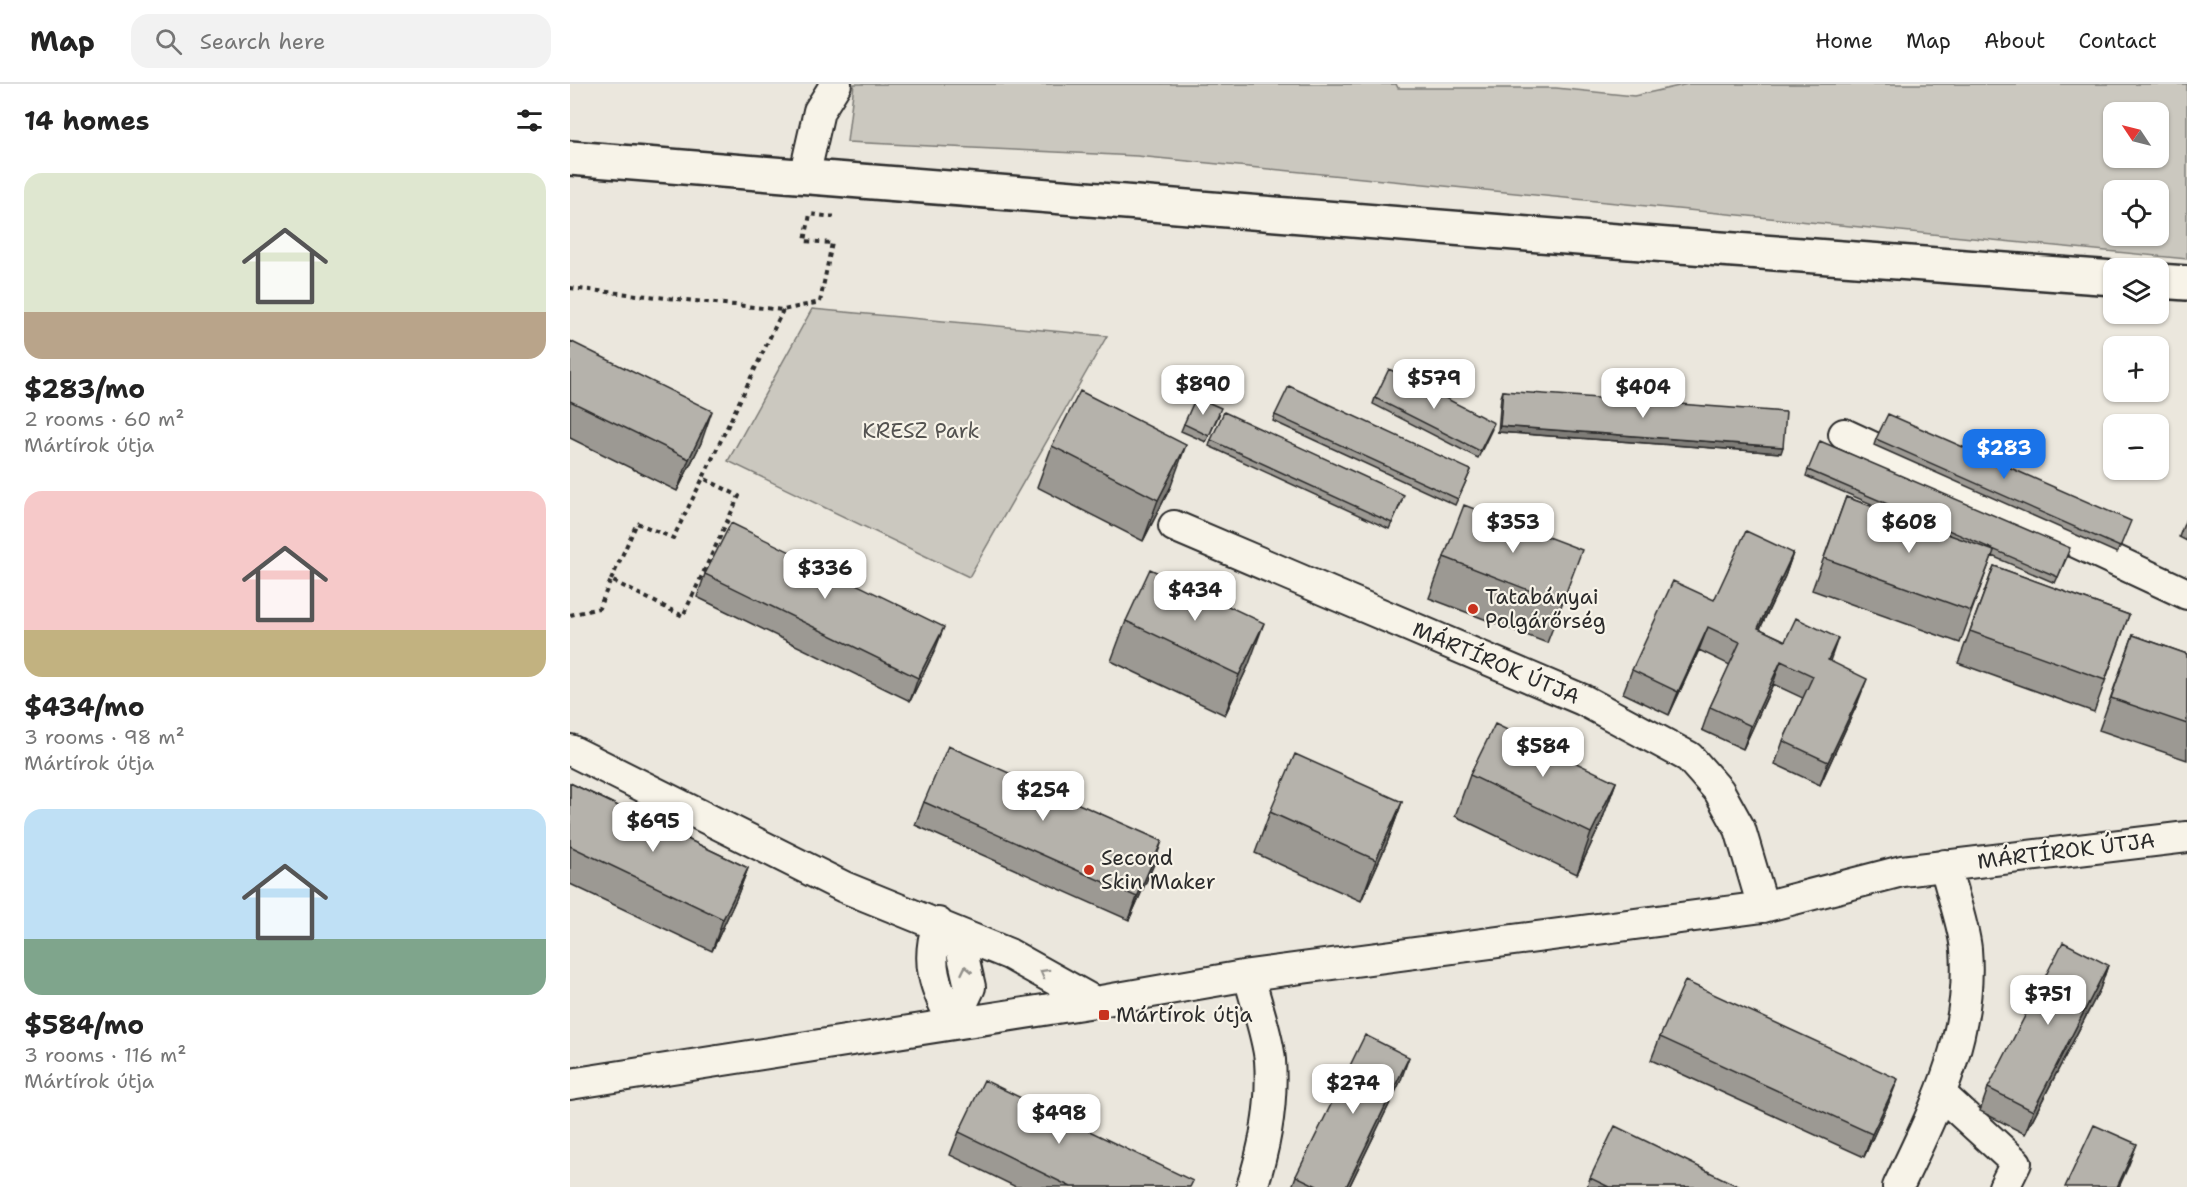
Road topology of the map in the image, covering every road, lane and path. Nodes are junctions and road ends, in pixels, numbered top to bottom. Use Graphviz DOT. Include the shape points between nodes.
graph roads {
  1 [pos="836,84"];
  2 [pos="570,158"];
  3 [pos="819,178"];
  4 [pos="2103,277"];
  5 [pos="2169,282"];
  6 [pos="2187,283"];
  7 [pos="570,288"];
  8 [pos="783,310"];
  9 [pos="1844,434"];
  10 [pos="703,478"];
  11 [pos="1174,526"];
  12 [pos="611,580"];
  13 [pos="2187,594"];
  14 [pos="570,615"];
  15 [pos="570,750"];
  16 [pos="2187,837"];
  17 [pos="1945,865"];
  18 [pos="1763,907"];
  19 [pos="938,923"];
  20 [pos="1249,975"];
  21 [pos="1095,1002"];
  22 [pos="953,1023"];
  23 [pos="570,1084"];
  24 [pos="1942,1095"];
  25 [pos="1252,1187"];
  26 [pos="1898,1187"];
  27 [pos="2004,1187"];
  1 -- 3 [label="street" via="819,111"];
  2 -- 3 [label="main road"];
  3 -- 4 [label="main road"];
  3 -- 8 [label="path" via="832,217 810,214 806,241 832,243 820,302"];
  5 -- 6 [label="main road"];
  7 -- 8 [label="path"];
  8 -- 10 [label="path"];
  9 -- 13 [label="street"];
  10 -- 12 [label="path" via="673,538 637,523"];
  10 -- 12 [label="path" via="739,496 682,616"];
  11 -- 18 [label="street, MÁRTÍROK ÚTJA" via="1583,700 1689,757 1719,792 1740,829"];
  12 -- 14 [label="path" via="599,608"];
  15 -- 19 [label="street" via="844,886"];
  16 -- 17 [label="street, MÁRTÍROK ÚTJA"];
  17 -- 18 [label="street, MÁRTÍROK ÚTJA" via="1902,871"];
  17 -- 24 [label="street, MÁRTÍROK ÚTJA" via="1966,948 1965,997 1957,1049"];
  18 -- 20 [label="street, MÁRTÍROK ÚTJA"];
  21 -- 19 [label="street, one-way" via="1009,954"];
  19 -- 22 [label="street" via="961,947 970,987"];
  20 -- 21 [label="street, MÁRTÍROK ÚTJA"];
  20 -- 25 [label="street" via="1270,1058 1270,1107"];
  21 -- 22 [label="street, MÁRTÍROK ÚTJA"];
  22 -- 23 [label="street, MÁRTÍROK ÚTJA"];
  24 -- 26 [label="street, MÁRTÍROK ÚTJA"];
  24 -- 27 [label="street" via="2016,1163"];
}
